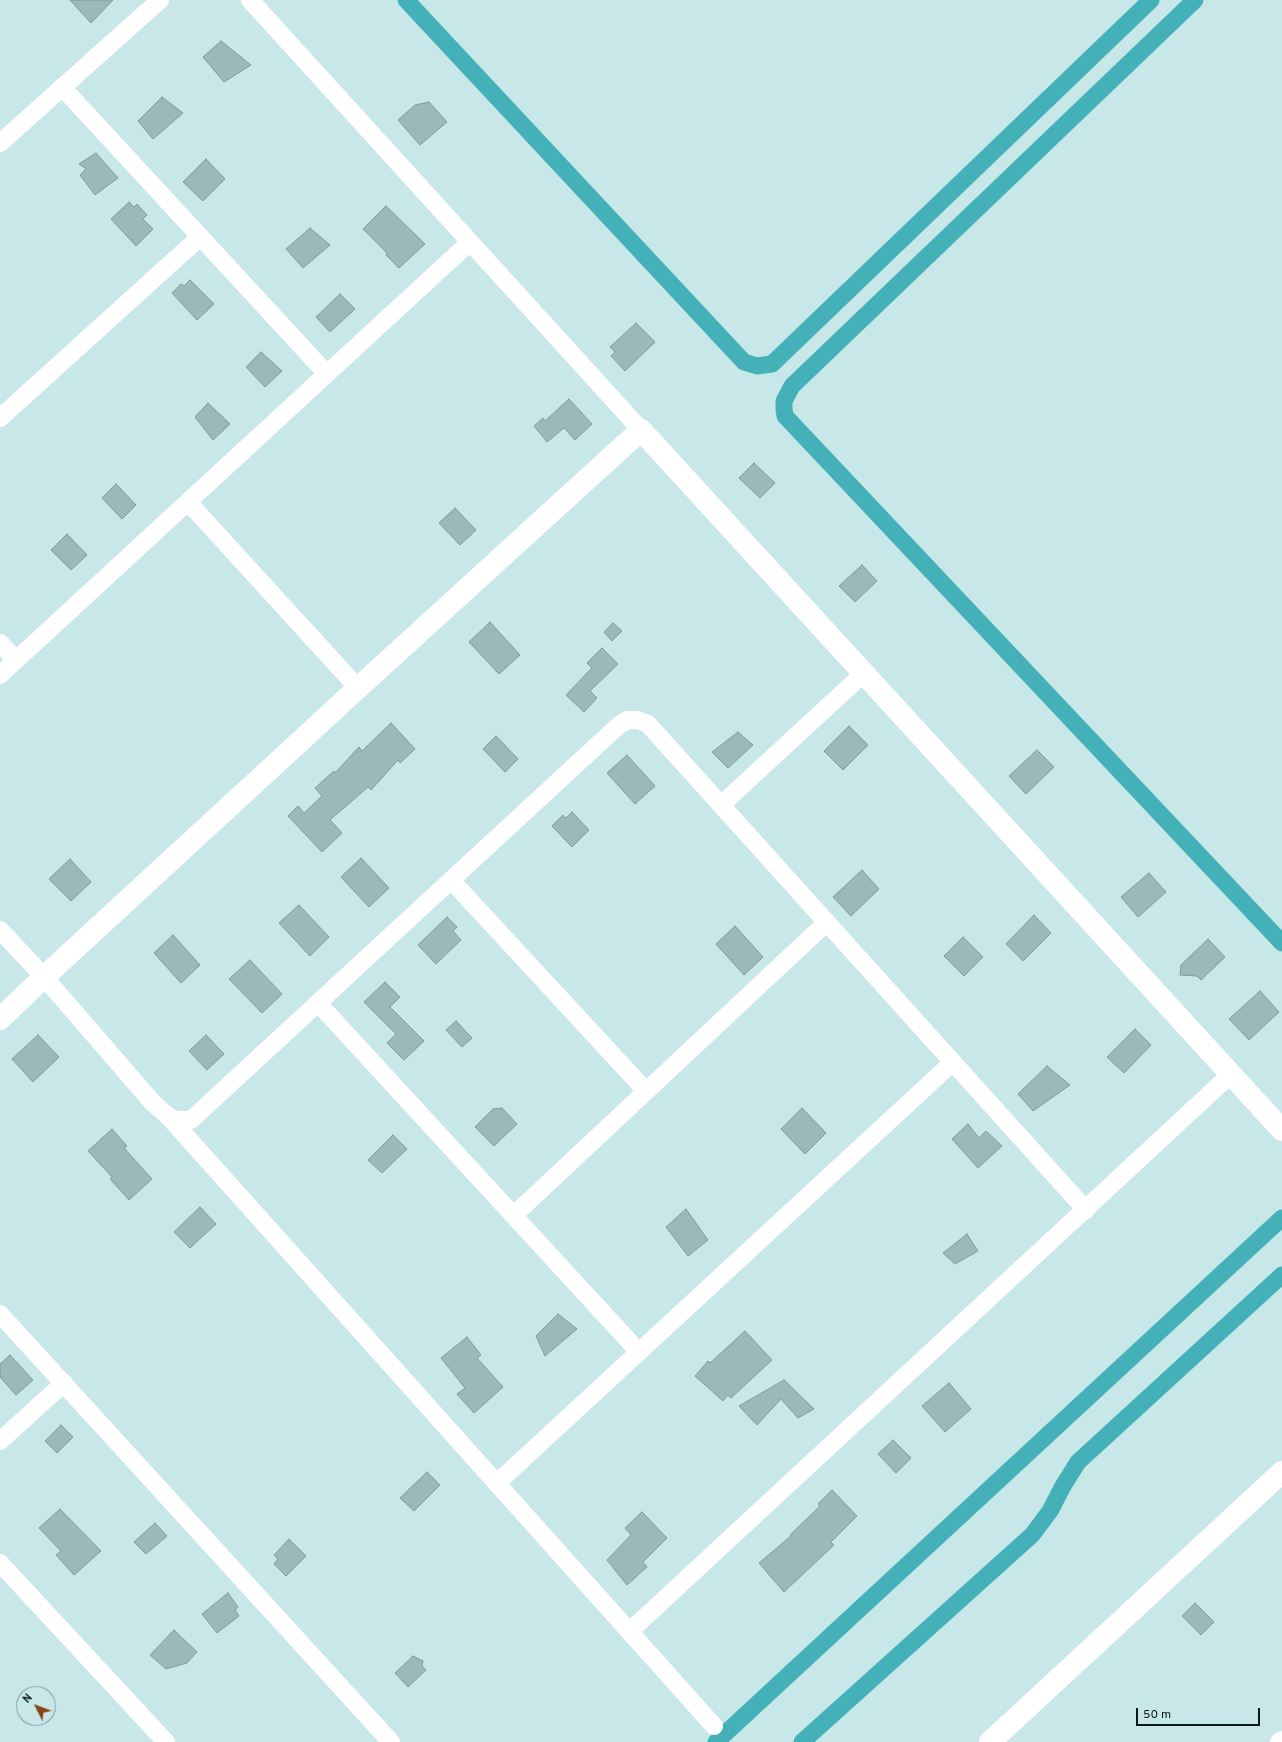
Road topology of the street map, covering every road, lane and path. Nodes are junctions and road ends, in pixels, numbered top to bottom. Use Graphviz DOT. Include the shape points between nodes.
graph roads {
  1 [pos="160,0"];
  2 [pos="250,0"];
  3 [pos="62,87"];
  4 [pos="0,143"];
  5 [pos="200,237"];
  6 [pos="470,242"];
  7 [pos="327,374"];
  8 [pos="0,418"];
  9 [pos="641,430"];
  10 [pos="188,502"];
  11 [pos="0,643"];
  12 [pos="16,660"];
  13 [pos="864,674"];
  14 [pos="0,675"];
  15 [pos="358,688"];
  16 [pos="722,805"];
  17 [pos="451,880"];
  18 [pos="827,922"];
  19 [pos="0,930"];
  20 [pos="44,977"];
  21 [pos="318,1002"];
  22 [pos="0,1019"];
  23 [pos="953,1062"];
  24 [pos="1230,1075"];
  25 [pos="646,1091"];
  26 [pos="168,1116"];
  27 [pos="1282,1130"];
  28 [pos="1086,1210"];
  29 [pos="514,1216"];
  30 [pos="0,1314"];
  31 [pos="639,1352"];
  32 [pos="64,1383"];
  33 [pos="0,1441"];
  34 [pos="1282,1472"];
  35 [pos="497,1483"];
  36 [pos="0,1563"];
  37 [pos="630,1631"];
  38 [pos="714,1726"];
  39 [pos="1282,1740"];
  40 [pos="994,1741"];
  41 [pos="166,1742"];
  42 [pos="391,1742"];
  43 [pos="1279,1742"];
  1 -- 3 [label="street"];
  2 -- 6 [label="street"];
  3 -- 4 [label="street"];
  3 -- 5 [label="street"];
  5 -- 7 [label="street"];
  5 -- 8 [label="street"];
  6 -- 7 [label="street"];
  6 -- 9 [label="street"];
  7 -- 10 [label="street"];
  9 -- 13 [label="street"];
  9 -- 15 [label="street"];
  10 -- 12 [label="street"];
  10 -- 15 [label="street"];
  11 -- 12 [label="street"];
  12 -- 14 [label="street"];
  13 -- 16 [label="street"];
  13 -- 24 [label="street"];
  15 -- 20 [label="street"];
  16 -- 17 [label="street" via="648,724 638,720 627,720"];
  16 -- 18 [label="street"];
  17 -- 21 [label="street"];
  17 -- 25 [label="street"];
  18 -- 23 [label="street"];
  18 -- 25 [label="street"];
  19 -- 20 [label="street"];
  20 -- 22 [label="street"];
  20 -- 26 [label="street"];
  21 -- 26 [label="street" via="190,1120 176,1120"];
  21 -- 29 [label="street"];
  23 -- 28 [label="street"];
  23 -- 31 [label="street"];
  24 -- 27 [label="street"];
  24 -- 28 [label="street"];
  25 -- 29 [label="street"];
  26 -- 35 [label="street"];
  28 -- 37 [label="street"];
  29 -- 31 [label="street"];
  30 -- 32 [label="street"];
  31 -- 35 [label="street"];
  32 -- 33 [label="street"];
  32 -- 42 [label="street"];
  34 -- 40 [label="street"];
  35 -- 37 [label="street"];
  36 -- 41 [label="street"];
  37 -- 38 [label="street"];
  39 -- 43 [label="street"];
}
